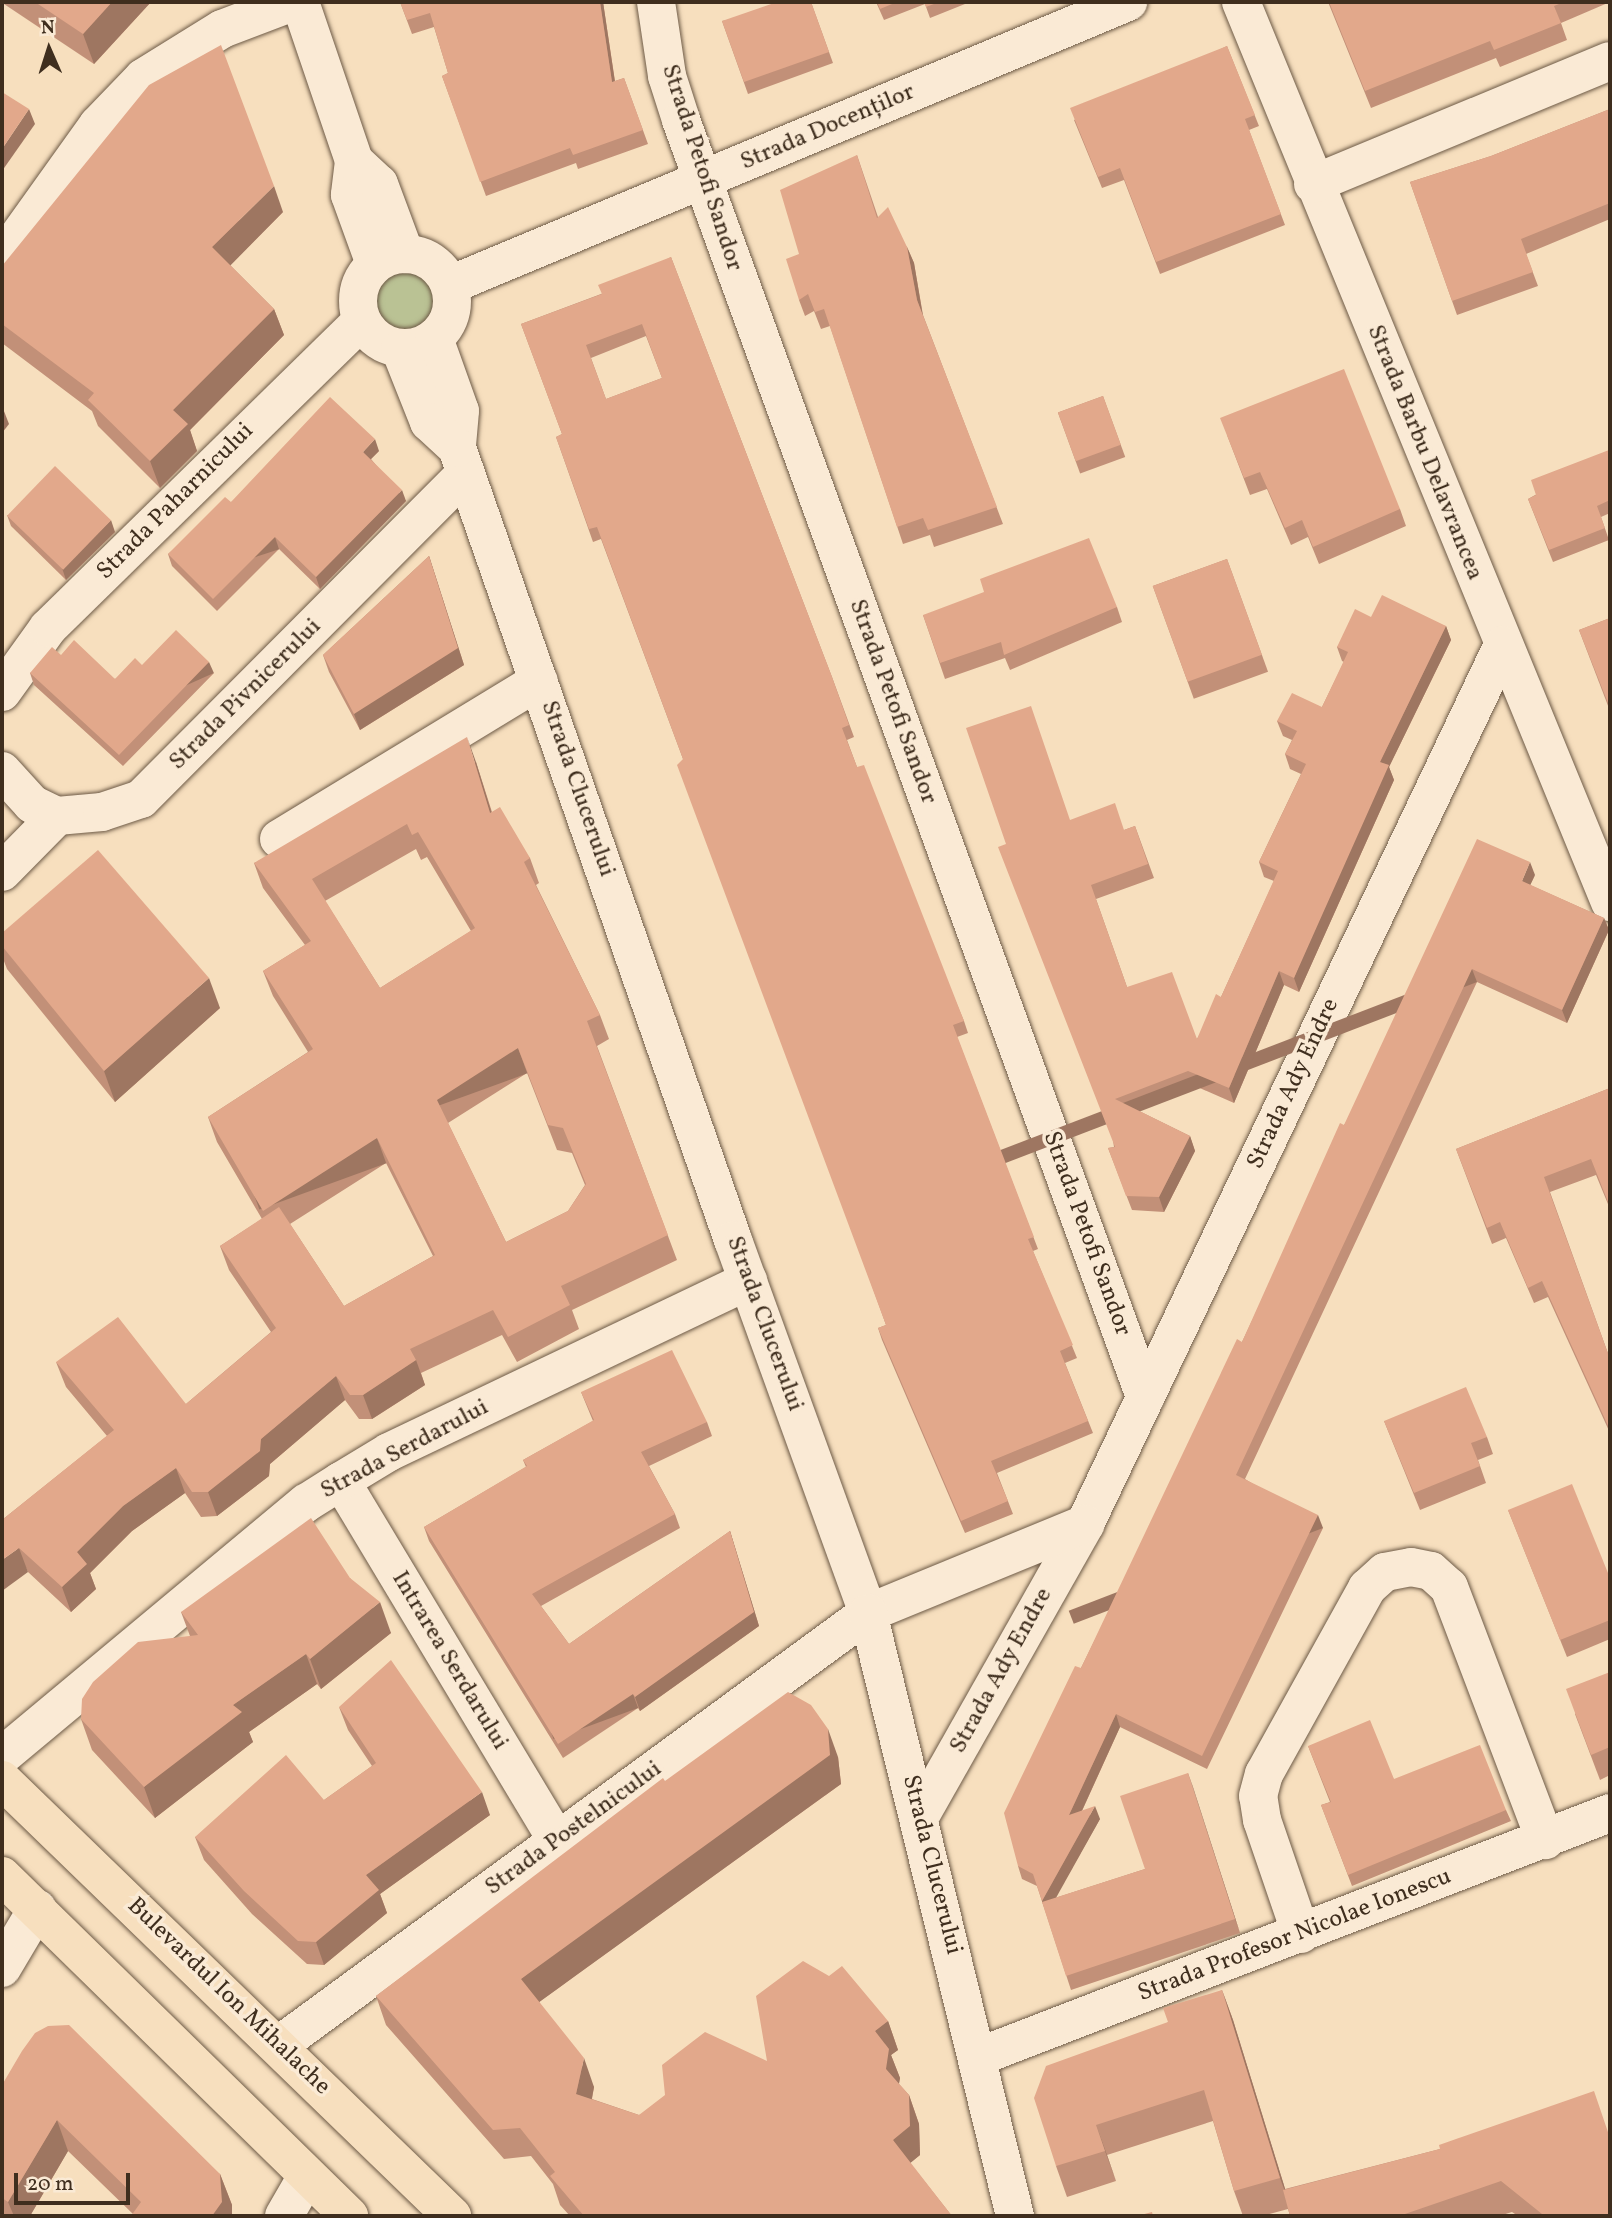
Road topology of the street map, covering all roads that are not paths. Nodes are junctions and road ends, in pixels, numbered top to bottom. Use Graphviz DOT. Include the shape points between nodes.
graph roads {
  1 [pos="293,2"];
  2 [pos="300,2"];
  3 [pos="656,2"];
  4 [pos="1128,2"];
  5 [pos="1241,2"];
  6 [pos="1610,61"];
  7 [pos="702,181"];
  8 [pos="1313,184"];
  9 [pos="2,259"];
  10 [pos="390,259"];
  11 [pos="450,285"];
  12 [pos="361,321"];
  13 [pos="417,344"];
  14 [pos="462,461"];
  15 [pos="1503,645"];
  16 [pos="539,681"];
  17 [pos="2,692"];
  18 [pos="2,771"];
  19 [pos="57,816"];
  20 [pos="279,839"];
  21 [pos="2,872"];
  22 [pos="1610,902"];
  23 [pos="748,1282"];
  24 [pos="1145,1397"];
  25 [pos="341,1480"];
  26 [pos="1085,1524"];
  27 [pos="868,1613"];
  28 [pos="2,1756"];
  29 [pos="2,1780"];
  30 [pos="1610,1813"];
  31 [pos="919,1818"];
  32 [pos="1545,1840"];
  33 [pos="557,1841"];
  34 [pos="2,1876"];
  35 [pos="37,1909"];
  36 [pos="1301,1934"];
  37 [pos="2,1968"];
  38 [pos="279,2045"];
  39 [pos="978,2057"];
  40 [pos="307,2176"];
  41 [pos="284,2216"];
  42 [pos="349,2216"];
  43 [pos="452,2216"];
  44 [pos="1014,2216"];
  1 -- 9 [label="street" via="222,29 142,78 98,125"];
  2 -- 10 [label="street" via="354,161 379,184"];
  3 -- 7 [label="street, Strada Petofi Sandor" via="667,76"];
  4 -- 7 [label="street, Strada Docenților"];
  5 -- 8 [label="street, Strada Barbu Delavrancea"];
  6 -- 8 [label="street"];
  7 -- 11 [label="street, Strada Docenților"];
  7 -- 24 [label="street, Strada Petofi Sandor"];
  8 -- 15 [label="street, Strada Barbu Delavrancea"];
  10 -- 11 [label="street" via="430,261"];
  10 -- 12 [label="street" via="359,288"];
  11 -- 13 [label="street" via="452,313"];
  12 -- 13 [label="street" via="375,338"];
  12 -- 17 [label="street, Strada Paharnicului" via="48,628"];
  13 -- 14 [label="street, Strada Clucerului" via="429,422"];
  14 -- 16 [label="street, Strada Clucerului"];
  14 -- 19 [label="street, Strada Pivnicerului" via="141,799 102,812"];
  15 -- 22 [label="street, Strada Barbu Delavrancea"];
  15 -- 24 [label="street, Strada Ady Endre"];
  16 -- 20 [label="street"];
  16 -- 23 [label="street, Strada Clucerului"];
  18 -- 19 [label="street" via="32,804"];
  19 -- 21 [label="street"];
  23 -- 25 [label="street, Strada Serdarului" via="389,1452"];
  23 -- 27 [label="street, Strada Clucerului"];
  24 -- 26 [label="street, Strada Ady Endre"];
  25 -- 28 [label="street, Strada Serdarului" via="306,1503"];
  25 -- 33 [label="street, Intrarea Serdarului"];
  26 -- 27 [label="street, Strada Ady Endre"];
  26 -- 31 [label="street, Strada Ady Endre"];
  27 -- 31 [label="street, Strada Clucerului"];
  27 -- 33 [label="street, Strada Postelnicului"];
  29 -- 38 [label="main road, Bulevardul Ion Mihalache"];
  30 -- 32 [label="street, Strada Profesor Nicolae Ionescu"];
  31 -- 39 [label="street, Strada Clucerului"];
  32 -- 36 [label="street, Strada Profesor Nicolae Ionescu"];
  32 -- 36 [label="street" via="1449,1587 1431,1571 1411,1567 1385,1572 1367,1588 1264,1773 1258,1796"];
  33 -- 38 [label="street, Strada Postelnicului"];
  34 -- 35 [label="main road"];
  35 -- 37 [label="street"];
  35 -- 40 [label="main road"];
  36 -- 39 [label="street, Strada Profesor Nicolae Ionescu"];
  38 -- 43 [label="main road, Bulevardul Ion Mihalache"];
  39 -- 44 [label="street, Strada Clucerului"];
  40 -- 41 [label="street"];
  40 -- 42 [label="main road"];
}
